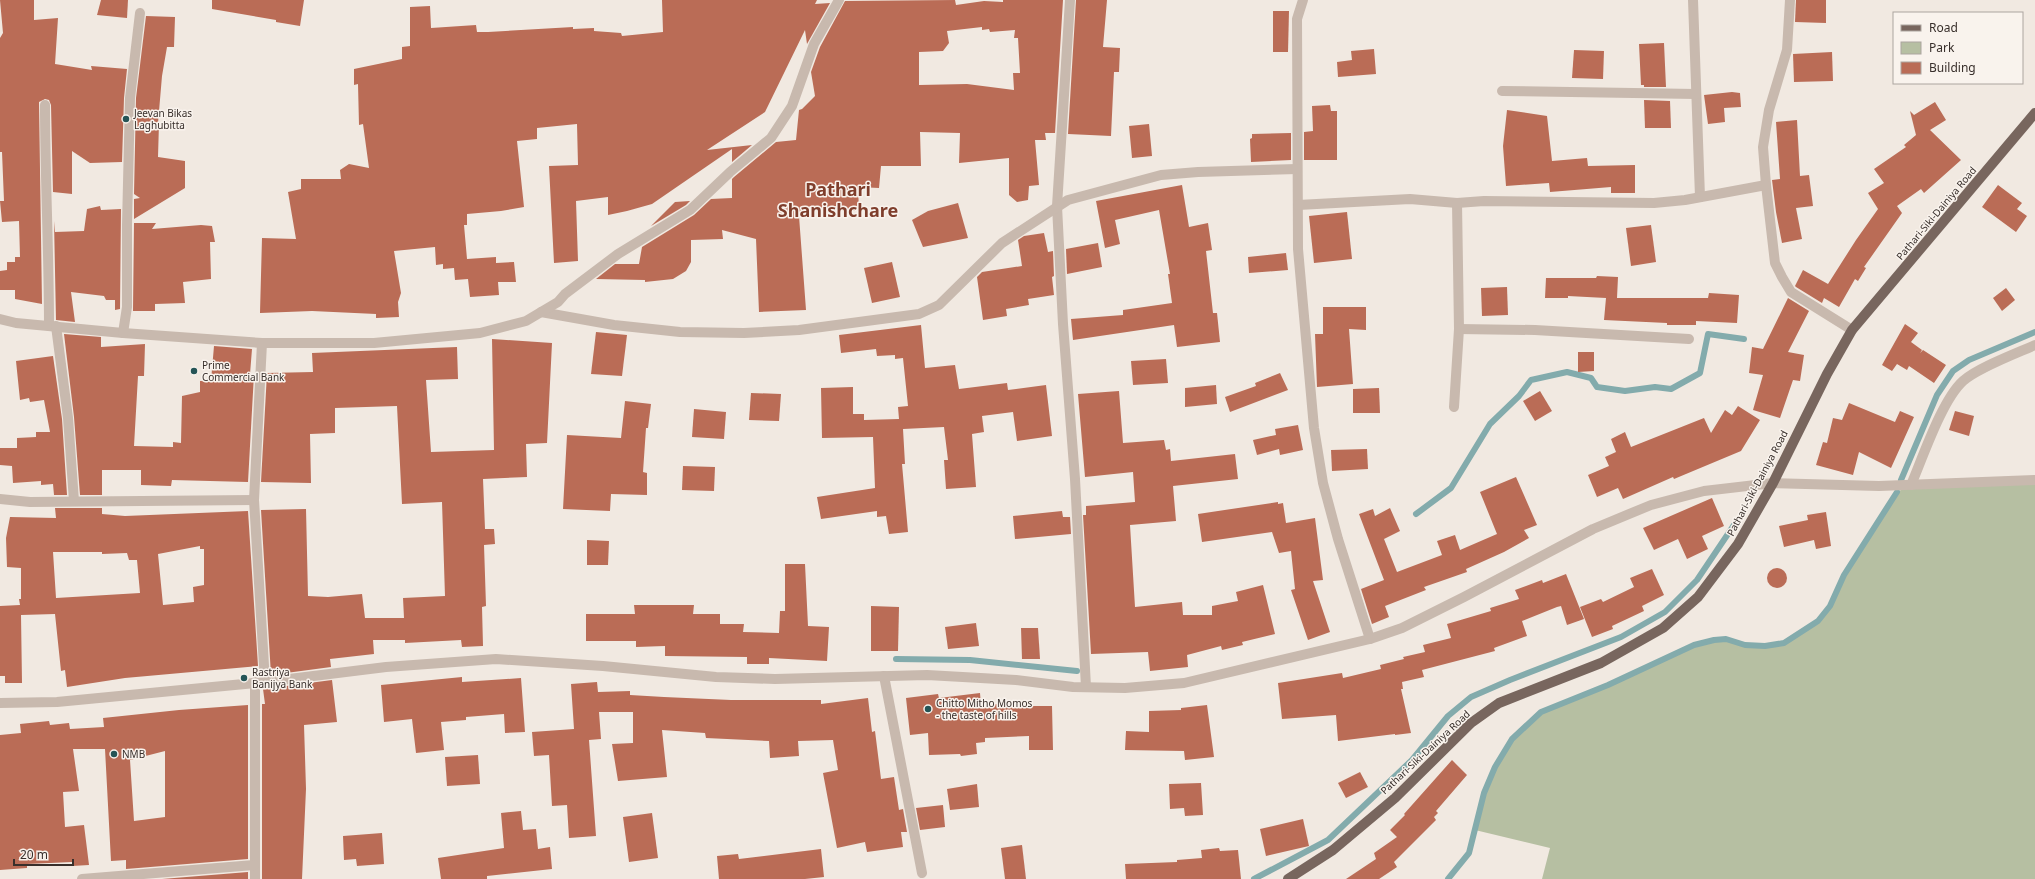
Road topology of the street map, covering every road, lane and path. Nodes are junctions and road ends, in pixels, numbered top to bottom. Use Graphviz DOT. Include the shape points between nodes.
graph roads {
  1 [pos="838,0"];
  2 [pos="1070,0"];
  3 [pos="1302,0"];
  4 [pos="1693,0"];
  5 [pos="1790,0"];
  6 [pos="140,13"];
  7 [pos="1502,92"];
  8 [pos="1696,94"];
  9 [pos="45,105"];
  10 [pos="2035,113"];
  11 [pos="1297,169"];
  12 [pos="1766,185"];
  13 [pos="1700,197"];
  14 [pos="1457,203"];
  15 [pos="1298,205"];
  16 [pos="1057,206"];
  17 [pos="541,312"];
  18 [pos="0,319"];
  19 [pos="53,326"];
  20 [pos="1459,329"];
  21 [pos="1852,330"];
  22 [pos="123,333"];
  23 [pos="1689,339"];
  24 [pos="262,343"];
  25 [pos="2035,345"];
  26 [pos="1454,407"];
  27 [pos="2035,480"];
  28 [pos="1774,483"];
  29 [pos="1911,484"];
  30 [pos="0,499"];
  31 [pos="254,500"];
  32 [pos="74,501"];
  33 [pos="1370,639"];
  34 [pos="884,676"];
  35 [pos="260,682"];
  36 [pos="1086,687"];
  37 [pos="0,703"];
  38 [pos="254,865"];
  39 [pos="922,874"];
  40 [pos="82,879"];
  41 [pos="255,879"];
  42 [pos="1288,879"];
  1 -- 17 [label="street" via="814,44 792,106 770,138 690,210 618,254 564,294 558,302"];
  2 -- 16 [label="street"];
  3 -- 11 [label="street" via="1297,19"];
  4 -- 8 [label="street"];
  5 -- 12 [label="street" via="1787,50 1768,110 1763,148"];
  6 -- 22 [label="street" via="130,98 128,280"];
  7 -- 8 [label="street"];
  8 -- 13 [label="street"];
  9 -- 19 [label="street" via="45,174"];
  10 -- 21 [label="main road, Pathari-Siki-Dainiya Road"];
  11 -- 15 [label="street"];
  11 -- 16 [label="street" via="1161,175 1068,200"];
  12 -- 13 [label="street"];
  12 -- 21 [label="street" via="1775,263 1782,277 1791,292"];
  13 -- 14 [label="street" via="1654,203"];
  14 -- 15 [label="street" via="1410,199"];
  14 -- 20 [label="street"];
  15 -- 33 [label="street" via="1298,249 1314,428 1323,483"];
  16 -- 17 [label="street" via="1002,243 939,305 919,314 799,330 744,333 680,332 614,325"];
  16 -- 36 [label="street" via="1063,324 1076,479"];
  17 -- 24 [label="street" via="526,321 480,333 374,343"];
  18 -- 19 [label="street"];
  19 -- 22 [label="street"];
  19 -- 32 [label="street" via="68,418"];
  20 -- 23 [label="street" via="1535,330"];
  20 -- 26 [label="street"];
  21 -- 28 [label="main road, Pathari-Siki-Dainiya Road"];
  22 -- 24 [label="street"];
  24 -- 31 [label="street"];
  25 -- 29 [label="street" via="1964,380 1950,396"];
  27 -- 29 [label="street"];
  28 -- 29 [label="street" via="1879,486"];
  28 -- 33 [label="street" via="1704,491 1652,505 1593,529 1402,628"];
  28 -- 42 [label="main road, Pathari-Siki-Dainiya Road" via="1738,544 1703,591 1663,628 1601,663 1499,703 1471,723 1395,798 1333,850"];
  30 -- 32 [label="street" via="30,502"];
  31 -- 32 [label="street"];
  31 -- 35 [label="street"];
  33 -- 36 [label="street" via="1184,683 1125,688"];
  34 -- 35 [label="street" via="775,680 496,659 386,667"];
  34 -- 36 [label="street" via="935,676"];
  34 -- 39 [label="street"];
  35 -- 37 [label="street" via="57,702"];
  35 -- 38 [label="street"];
  38 -- 40 [label="street"];
  38 -- 41 [label="street"];
}
